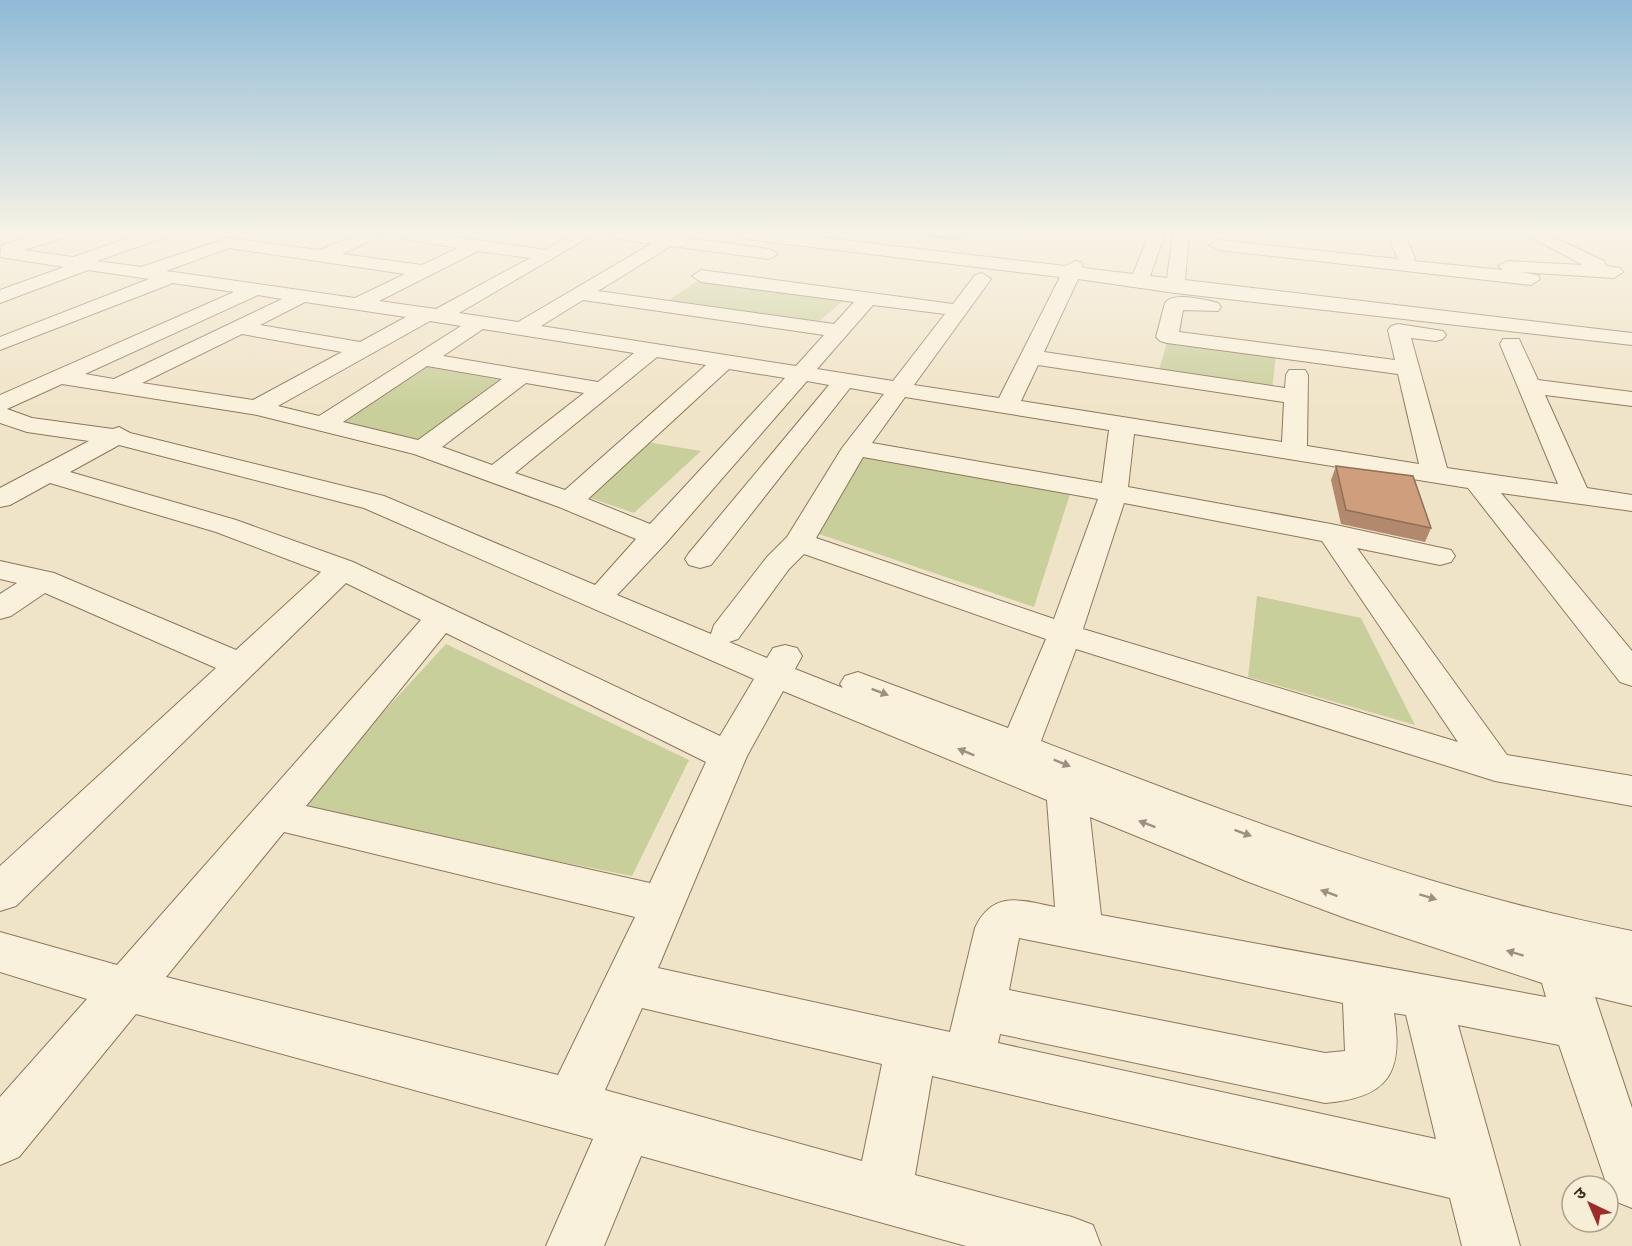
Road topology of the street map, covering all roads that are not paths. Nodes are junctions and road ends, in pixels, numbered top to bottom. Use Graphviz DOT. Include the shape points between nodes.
graph roads {
  1 [pos="35,292"];
  2 [pos="133,292"];
  3 [pos="249,292"];
  4 [pos="274,292"];
  5 [pos="381,292"];
  6 [pos="477,292"];
  7 [pos="582,292"];
  8 [pos="678,292"];
  9 [pos="818,292"];
  10 [pos="971,292"];
  11 [pos="1062,292"];
  12 [pos="1291,292"];
  13 [pos="579,294"];
  14 [pos="301,297"];
  15 [pos="868,299"];
  16 [pos="358,304"];
  17 [pos="659,305"];
  18 [pos="9,308"];
  19 [pos="957,310"];
  20 [pos="432,316"];
  21 [pos="57,321"];
  22 [pos="479,323"];
  23 [pos="238,327"];
  24 [pos="520,330"];
  25 [pos="1398,330"];
  26 [pos="838,331"];
  27 [pos="1625,336"];
  28 [pos="1167,337"];
  29 [pos="0,344"];
  30 [pos="1511,344"];
  31 [pos="362,349"];
  32 [pos="651,351"];
  33 [pos="1298,355"];
  34 [pos="1031,357"];
  35 [pos="423,359"];
  36 [pos="1632,359"];
  37 [pos="723,362"];
  38 [pos="1410,369"];
  39 [pos="521,376"];
  40 [pos="802,376"];
  41 [pos="1155,376"];
  42 [pos="58,377"];
  43 [pos="843,382"];
  44 [pos="118,386"];
  45 [pos="1528,386"];
  46 [pos="601,389"];
  47 [pos="900,390"];
  48 [pos="1296,397"];
  49 [pos="1632,399"];
  50 [pos="1006,407"];
  51 [pos="256,408"];
  52 [pos="1,412"];
  53 [pos="322,425"];
  54 [pos="1122,426"];
  55 [pos="125,432"];
  56 [pos="855,448"];
  57 [pos="423,449"];
  58 [pos="1294,453"];
  59 [pos="45,473"];
  60 [pos="497,474"];
  61 [pos="1435,474"];
  62 [pos="1477,481"];
  63 [pos="1114,494"];
  64 [pos="1576,494"];
  65 [pos="0,499"];
  66 [pos="569,501"];
  67 [pos="1632,503"];
  68 [pos="1331,533"];
  69 [pos="656,537"];
  70 [pos="799,542"];
  71 [pos="1440,556"];
  72 [pos="700,559"];
  73 [pos="342,569"];
  74 [pos="0,570"];
  75 [pos="43,580"];
  76 [pos="610,587"];
  77 [pos="0,609"];
  78 [pos="442,617"];
  79 [pos="726,632"];
  80 [pos="1065,634"];
  81 [pos="240,665"];
  82 [pos="780,665"];
  83 [pos="1632,674"];
  84 [pos="728,756"];
  85 [pos="1013,757"];
  86 [pos="1495,767"];
  87 [pos="1632,791"];
  88 [pos="1066,793"];
  89 [pos="276,815"];
  90 [pos="0,893"];
  91 [pos="663,905"];
  92 [pos="1080,931"];
  93 [pos="1632,951"];
  94 [pos="0,952"];
  95 [pos="1562,968"];
  96 [pos="628,983"];
  97 [pos="1632,984"];
  98 [pos="1365,986"];
  99 [pos="126,989"];
  100 [pos="1426,997"];
  101 [pos="979,1007"];
  102 [pos="1578,1026"];
  103 [pos="911,1048"];
  104 [pos="969,1061"];
  105 [pos="571,1105"];
  106 [pos="627,1125"];
  107 [pos="0,1138"];
  108 [pos="1472,1175"];
  109 [pos="1632,1180"];
  110 [pos="883,1195"];
  111 [pos="575,1246"];
  112 [pos="1072,1246"];
  113 [pos="1491,1246"];
  1 -- 18 [label="street"];
  2 -- 21 [label="street"];
  3 -- 42 [label="street"];
  4 -- 14 [label="street"];
  5 -- 16 [label="street"];
  6 -- 20 [label="street"];
  7 -- 13 [label="street"];
  8 -- 17 [label="street"];
  9 -- 15 [label="street"];
  10 -- 19 [label="street"];
  11 -- 34 [label="street"];
  12 -- 27 [label="street"];
  13 -- 17 [label="street"];
  13 -- 24 [label="street"];
  14 -- 16 [label="street"];
  14 -- 23 [label="street"];
  15 -- 19 [label="street"];
  15 -- 26 [label="street"];
  16 -- 20 [label="street"];
  17 -- 26 [label="street"];
  18 -- 21 [label="street"];
  19 -- 47 [label="street"];
  20 -- 22 [label="street"];
  20 -- 31 [label="street"];
  21 -- 29 [label="street"];
  22 -- 24 [label="street"];
  22 -- 35 [label="street"];
  23 -- 31 [label="street"];
  23 -- 44 [label="street"];
  24 -- 32 [label="street"];
  25 -- 28 [label="street" via="1175,303"];
  25 -- 30 [label="street"];
  25 -- 38 [label="street"];
  26 -- 40 [label="street"];
  28 -- 33 [label="street"];
  28 -- 41 [label="street"];
  30 -- 36 [label="street"];
  30 -- 45 [label="street"];
  31 -- 51 [label="street"];
  32 -- 37 [label="street"];
  32 -- 46 [label="street"];
  33 -- 38 [label="street"];
  33 -- 48 [label="street"];
  34 -- 41 [label="street"];
  34 -- 50 [label="street"];
  35 -- 39 [label="street"];
  35 -- 53 [label="street"];
  37 -- 40 [label="street"];
  37 -- 66 [label="street"];
  38 -- 61 [label="street"];
  39 -- 46 [label="street"];
  39 -- 57 [label="street"];
  40 -- 43 [label="street"];
  40 -- 69 [label="street"];
  41 -- 48 [label="street"];
  42 -- 44 [label="street"];
  42 -- 52 [label="street"];
  43 -- 47 [label="street"];
  43 -- 72 [label="street"];
  44 -- 51 [label="street"];
  45 -- 49 [label="street"];
  45 -- 64 [label="street"];
  46 -- 60 [label="street"];
  47 -- 50 [label="street"];
  47 -- 56 [label="street"];
  48 -- 58 [label="street"];
  50 -- 54 [label="street"];
  51 -- 53 [label="street"];
  52 -- 55 [label="street" via="27,425"];
  53 -- 57 [label="street"];
  54 -- 58 [label="street"];
  54 -- 63 [label="street"];
  55 -- 59 [label="street"];
  55 -- 76 [label="street" via="275,460 392,493"];
  55 -- 82 [label="street" via="374,502"];
  56 -- 63 [label="street"];
  56 -- 70 [label="street"];
  57 -- 60 [label="street"];
  58 -- 61 [label="street"];
  59 -- 65 [label="street"];
  59 -- 73 [label="street" via="235,528"];
  60 -- 66 [label="street"];
  61 -- 62 [label="street"];
  62 -- 64 [label="street"];
  62 -- 83 [label="street"];
  63 -- 68 [label="street"];
  63 -- 80 [label="street"];
  64 -- 67 [label="street"];
  66 -- 69 [label="street"];
  68 -- 71 [label="street"];
  68 -- 86 [label="street"];
  69 -- 76 [label="street"];
  70 -- 79 [label="street" via="778,563"];
  70 -- 80 [label="street"];
  73 -- 78 [label="street"];
  73 -- 81 [label="street"];
  74 -- 75 [label="street"];
  75 -- 77 [label="street"];
  75 -- 81 [label="street"];
  76 -- 79 [label="street"];
  78 -- 84 [label="street"];
  78 -- 89 [label="street"];
  79 -- 82 [label="street"];
  80 -- 85 [label="street"];
  80 -- 86 [label="street"];
  81 -- 90 [label="street"];
  82 -- 84 [label="street"];
  82 -- 85 [label="street"];
  84 -- 91 [label="street"];
  85 -- 88 [label="street"];
  85 -- 93 [label="street, one-way" via="1197,816 1389,885"];
  86 -- 87 [label="street"];
  88 -- 92 [label="street"];
  95 -- 88 [label="street, one-way" via="1364,906"];
  89 -- 91 [label="street"];
  89 -- 99 [label="street"];
  91 -- 96 [label="street"];
  92 -- 98 [label="street"];
  92 -- 101 [label="street" via="1006,920 998,928"];
  94 -- 99 [label="street"];
  95 -- 97 [label="street"];
  95 -- 102 [label="street"];
  96 -- 103 [label="street"];
  96 -- 105 [label="street"];
  98 -- 100 [label="street"];
  98 -- 101 [label="street" via="1373,1050 1367,1067 1355,1076 1325,1078"];
  99 -- 105 [label="street"];
  99 -- 107 [label="street"];
  100 -- 102 [label="street"];
  100 -- 108 [label="street"];
  101 -- 104 [label="street"];
  102 -- 109 [label="street"];
  103 -- 104 [label="street"];
  103 -- 110 [label="street"];
  104 -- 108 [label="street"];
  105 -- 106 [label="street"];
  106 -- 110 [label="street"];
  106 -- 111 [label="street"];
  108 -- 113 [label="street"];
  110 -- 112 [label="street"];
}
